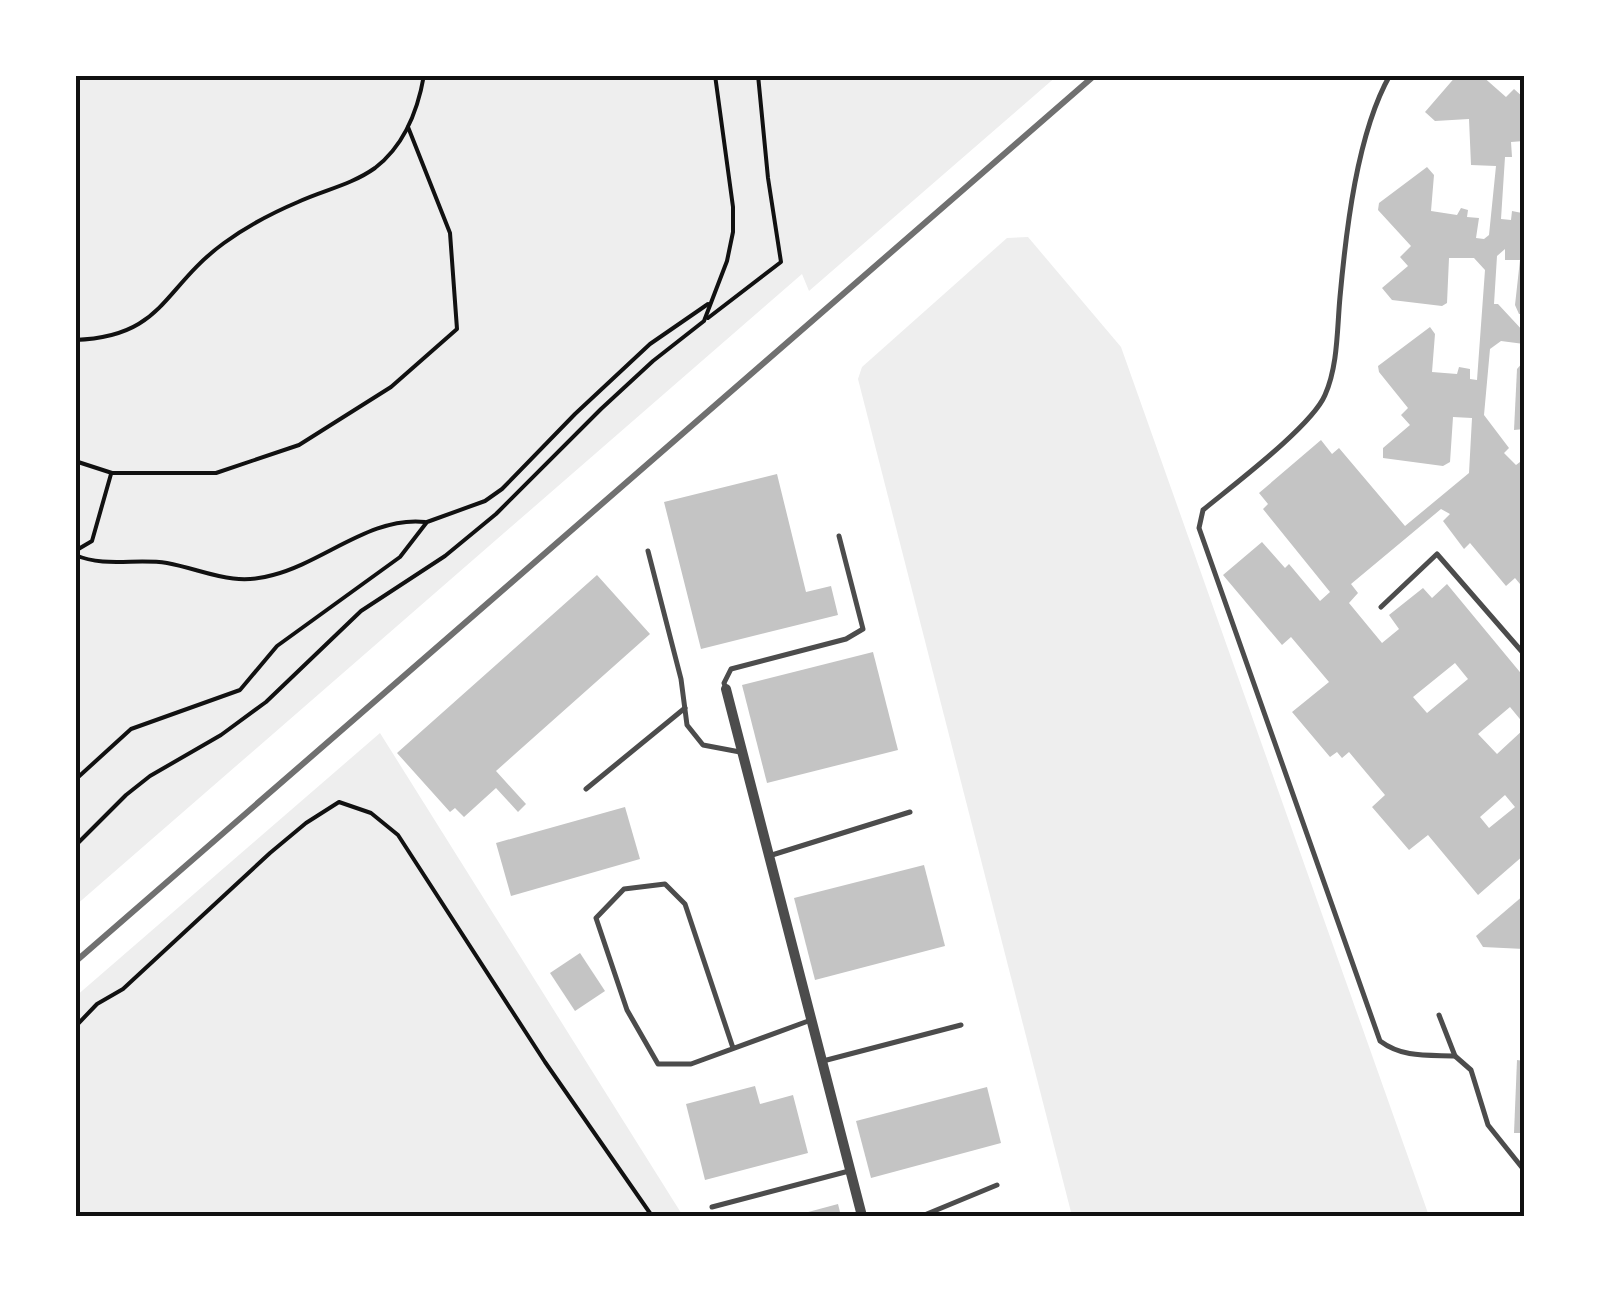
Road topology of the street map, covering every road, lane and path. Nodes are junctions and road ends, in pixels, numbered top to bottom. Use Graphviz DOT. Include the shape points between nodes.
graph roads {
  1 [pos="424,75"];
  2 [pos="715,75"];
  3 [pos="758,75"];
  4 [pos="1390,75"];
  5 [pos="408,127"];
  6 [pos="712,302"];
  7 [pos="704,321"];
  8 [pos="75,340"];
  9 [pos="75,461"];
  10 [pos="112,473"];
  11 [pos="427,522"];
  12 [pos="839,536"];
  13 [pos="648,551"];
  14 [pos="75,553"];
  15 [pos="1381,607"];
  16 [pos="1524,654"];
  17 [pos="726,689"];
  18 [pos="685,708"];
  19 [pos="742,752"];
  20 [pos="75,780"];
  21 [pos="586,789"];
  22 [pos="910,812"];
  23 [pos="75,846"];
  24 [pos="769,856"];
  25 [pos="1440,1015"];
  26 [pos="812,1020"];
  27 [pos="961,1026"];
  28 [pos="75,1027"];
  29 [pos="733,1048"];
  30 [pos="1455,1056"];
  31 [pos="824,1061"];
  32 [pos="849,1170"];
  33 [pos="1524,1170"];
  34 [pos="996,1185"];
  35 [pos="712,1207"];
  36 [pos="652,1216"];
  37 [pos="862,1216"];
  38 [pos="922,1216"];
  1 -- 5 [label="path"];
  2 -- 6 [label="path" via="734,232"];
  3 -- 7 [label="path" via="781,262"];
  4 -- 30 [label="lane" via="1367,130 1325,396 1311,416 1203,510 1199,528 1380,1041 1409,1055"];
  5 -- 8 [label="path" via="377,166 224,243 130,331"];
  5 -- 10 [label="path" via="450,233 457,328 391,387 298,445 216,474"];
  6 -- 7 [label="path"];
  6 -- 11 [label="path" via="650,344 502,489"];
  7 -- 23 [label="path" via="640,373 484,524 361,611 266,702 150,776"];
  9 -- 10 [label="path"];
  10 -- 14 [label="path" via="92,541"];
  11 -- 14 [label="path" via="383,527 272,576 232,580 166,563 110,564"];
  11 -- 20 [label="path" via="400,558 278,646 240,690 131,729"];
  12 -- 17 [label="lane" via="863,629 846,640 731,669"];
  13 -- 18 [label="lane"];
  15 -- 16 [label="lane" via="1437,554"];
  17 -- 19 [label="street"];
  18 -- 19 [label="lane" via="687,726 703,746"];
  18 -- 21 [label="lane"];
  19 -- 24 [label="street"];
  22 -- 24 [label="lane"];
  24 -- 26 [label="street"];
  25 -- 30 [label="lane"];
  26 -- 29 [label="lane"];
  26 -- 31 [label="street"];
  27 -- 31 [label="lane"];
  28 -- 36 [label="path" via="270,853 339,802 371,814 398,835"];
  29 -- 29 [label="lane" via="692,1064 658,1064 627,1010 596,918 624,889 665,884 684,904"];
  30 -- 33 [label="lane" via="1470,1070 1488,1125"];
  31 -- 32 [label="street"];
  32 -- 35 [label="lane"];
  32 -- 37 [label="street"];
  34 -- 38 [label="lane"];
}
